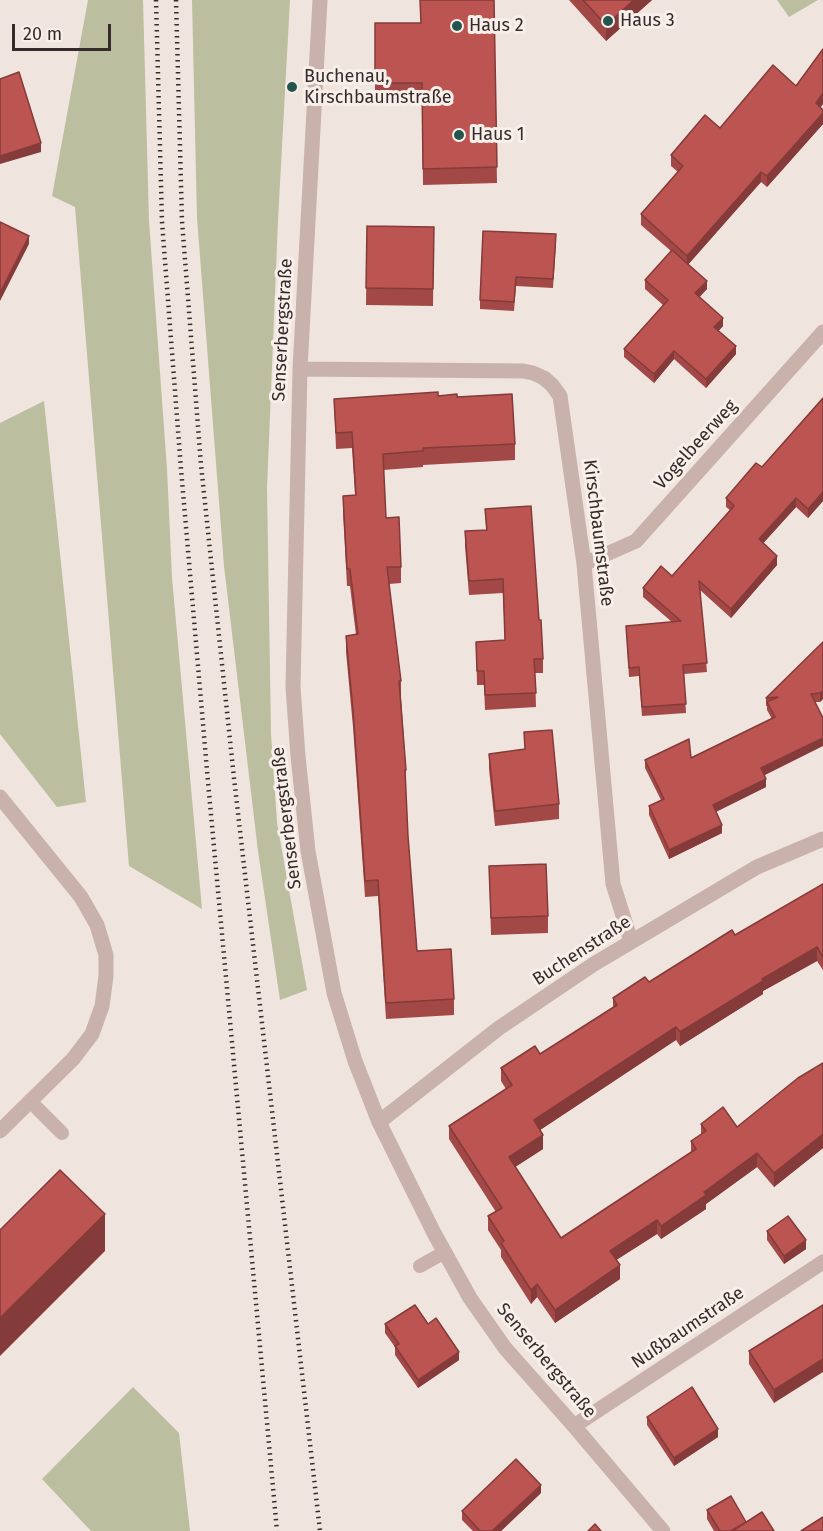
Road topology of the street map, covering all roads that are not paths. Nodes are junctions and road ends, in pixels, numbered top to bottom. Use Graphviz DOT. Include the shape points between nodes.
graph roads {
  1 [pos="320,0"];
  2 [pos="823,332"];
  3 [pos="300,369"];
  4 [pos="584,564"];
  5 [pos="0,797"];
  6 [pos="823,839"];
  7 [pos="631,941"];
  8 [pos="31,1102"];
  9 [pos="379,1122"];
  10 [pos="0,1131"];
  11 [pos="62,1133"];
  12 [pos="445,1252"];
  13 [pos="823,1262"];
  14 [pos="420,1266"];
  15 [pos="574,1426"];
  16 [pos="663,1531"];
  1 -- 3 [label="street, Senserbergstraße"];
  2 -- 4 [label="street, Vogelbeerweg" via="636,541"];
  3 -- 4 [label="street, Kirschbaumstraße" via="523,371 544,378 560,396"];
  3 -- 9 [label="street, Senserbergstraße" via="293,687 298,756 308,851 334,993"];
  4 -- 7 [label="street, Kirschbaumstraße" via="613,884"];
  5 -- 8 [label="street" via="81,897 97,925 106,955 102,1006 92,1034"];
  6 -- 7 [label="street, Buchenstraße" via="757,867"];
  7 -- 9 [label="street, Buchenstraße" via="499,1028"];
  8 -- 10 [label="street"];
  8 -- 11 [label="lane"];
  9 -- 12 [label="street, Senserbergstraße"];
  12 -- 14 [label="lane"];
  12 -- 15 [label="street, Senserbergstraße" via="470,1298 505,1348"];
  13 -- 15 [label="street, Nußbaumstraße"];
  15 -- 16 [label="street, Senserbergstraße"];
}
